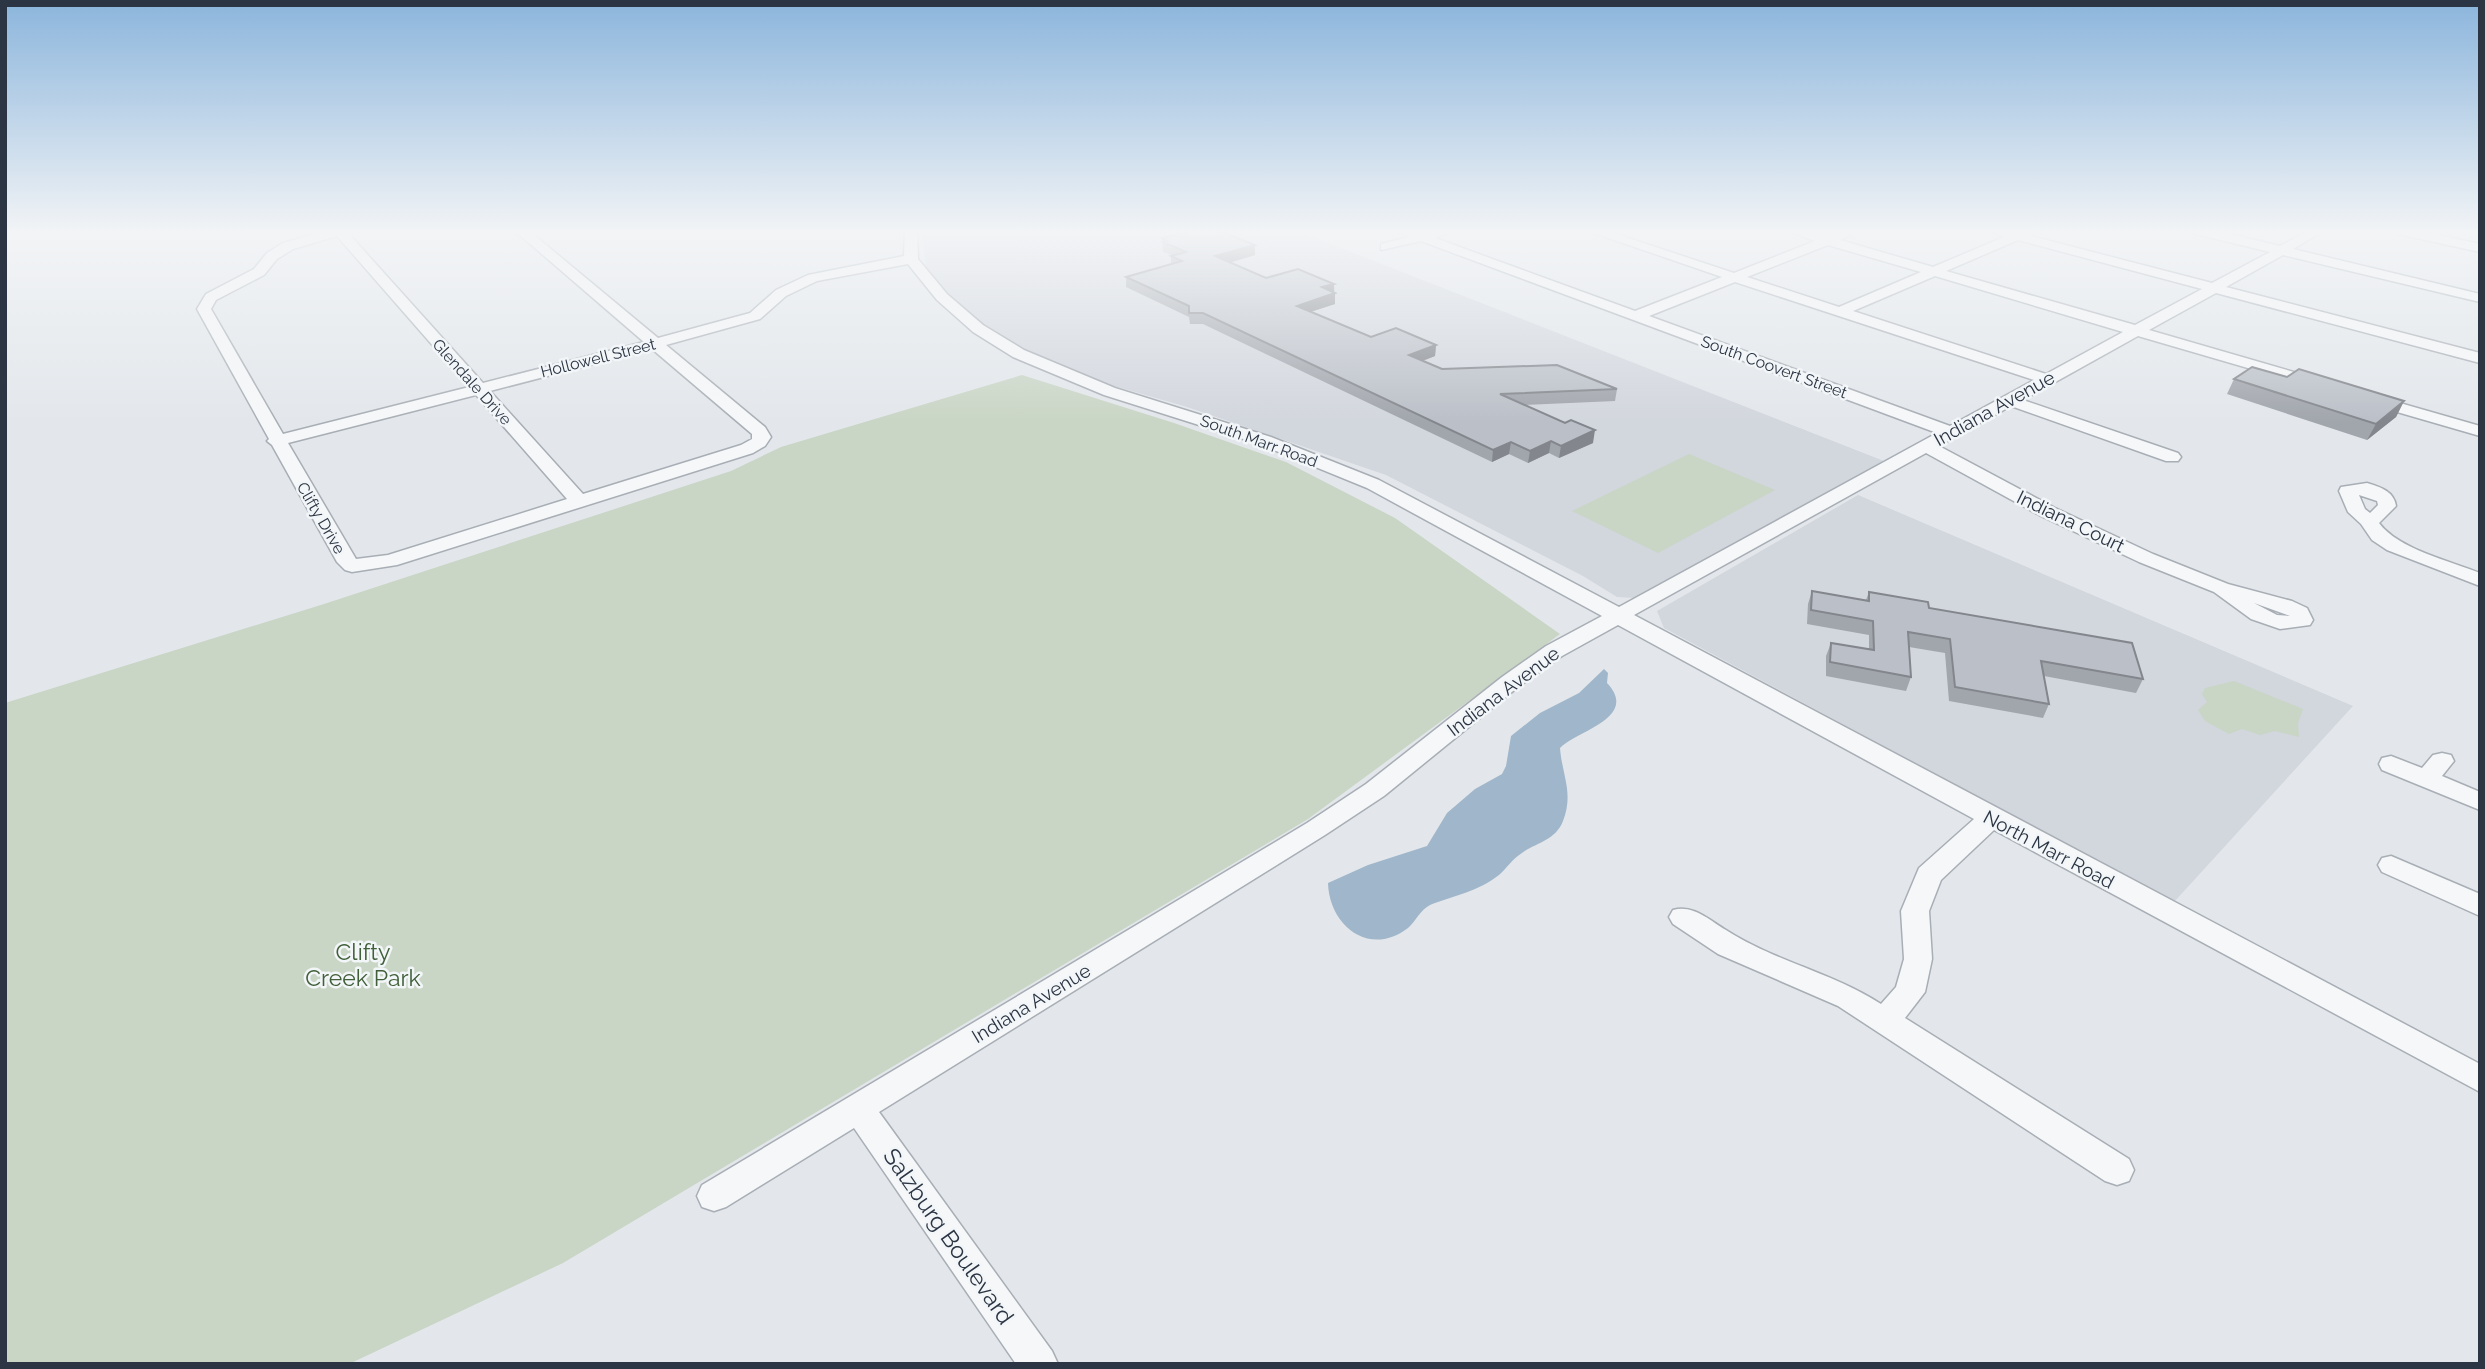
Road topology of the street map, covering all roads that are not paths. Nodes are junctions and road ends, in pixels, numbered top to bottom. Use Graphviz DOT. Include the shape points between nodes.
graph roads {
  1 [pos="217,294"];
  2 [pos="397,294"];
  3 [pos="597,294"];
  4 [pos="780,294"];
  5 [pos="938,294"];
  6 [pos="1576,294"];
  7 [pos="1692,294"];
  8 [pos="1786,294"];
  9 [pos="1883,294"];
  10 [pos="2009,294"];
  11 [pos="2207,294"];
  12 [pos="2235,294"];
  13 [pos="1841,312"];
  14 [pos="1636,316"];
  15 [pos="2137,331"];
  16 [pos="656,343"];
  17 [pos="2480,358"];
  18 [pos="2045,379"];
  19 [pos="478,389"];
  20 [pos="2008,400"];
  21 [pos="2480,431"];
  22 [pos="1950,432"];
  23 [pos="276,441"];
  24 [pos="1925,446"];
  25 [pos="2172,457"];
  26 [pos="579,501"];
  27 [pos="2368,520"];
  28 [pos="2480,580"];
  29 [pos="2221,588"];
  30 [pos="1620,616"];
  31 [pos="2391,764"];
  32 [pos="2480,802"];
  33 [pos="1991,818"];
  34 [pos="2391,865"];
  35 [pos="2480,906"];
  36 [pos="1683,916"];
  37 [pos="1885,1020"];
  38 [pos="2480,1079"];
  39 [pos="858,1108"];
  40 [pos="2117,1170"];
  41 [pos="715,1196"];
  42 [pos="1039,1364"];
  1 -- 23 [label="street, Clifty Drive" via="204,309"];
  2 -- 19 [label="street, Glendale Drive"];
  3 -- 16 [label="street"];
  4 -- 16 [label="street, Hollowell Street" via="744,321"];
  5 -- 30 [label="street, South Marr Road" via="973,325 1057,373 1250,435 1373,484"];
  6 -- 14 [label="street, South Coovert Street"];
  7 -- 14 [label="street"];
  8 -- 13 [label="street"];
  9 -- 13 [label="street"];
  10 -- 15 [label="street"];
  11 -- 15 [label="street, Indiana Avenue"];
  12 -- 17 [label="street"];
  13 -- 18 [label="street"];
  14 -- 22 [label="street, South Coovert Street"];
  15 -- 18 [label="street, Indiana Avenue"];
  15 -- 21 [label="street"];
  16 -- 19 [label="street, Hollowell Street"];
  16 -- 26 [label="street, Clifty Drive" via="762,437 747,449"];
  18 -- 20 [label="street, Indiana Avenue"];
  19 -- 23 [label="street, Hollowell Street"];
  19 -- 26 [label="street, Glendale Drive"];
  20 -- 22 [label="street, Indiana Avenue"];
  20 -- 25 [label="street"];
  22 -- 24 [label="street, Indiana Avenue"];
  23 -- 26 [label="street, Clifty Drive" via="352,566 390,561"];
  24 -- 29 [label="street, Indiana Court" via="2048,512"];
  24 -- 30 [label="street, Indiana Avenue"];
  27 -- 28 [label="street" via="2379,536 2394,546"];
  30 -- 33 [label="street, North Marr Road"];
  30 -- 39 [label="street, Indiana Avenue" via="1543,659 1375,790 1315,829"];
  31 -- 32 [label="street" via="2433,770"];
  33 -- 37 [label="street" via="1929,875 1915,911 1918,959 1910,992"];
  33 -- 38 [label="street, North Marr Road"];
  34 -- 35 [label="street"];
  36 -- 37 [label="street" via="1728,946 1849,998"];
  37 -- 40 [label="street"];
  39 -- 41 [label="street, Indiana Avenue"];
  39 -- 42 [label="street, Salzburg Boulevard"];
}
